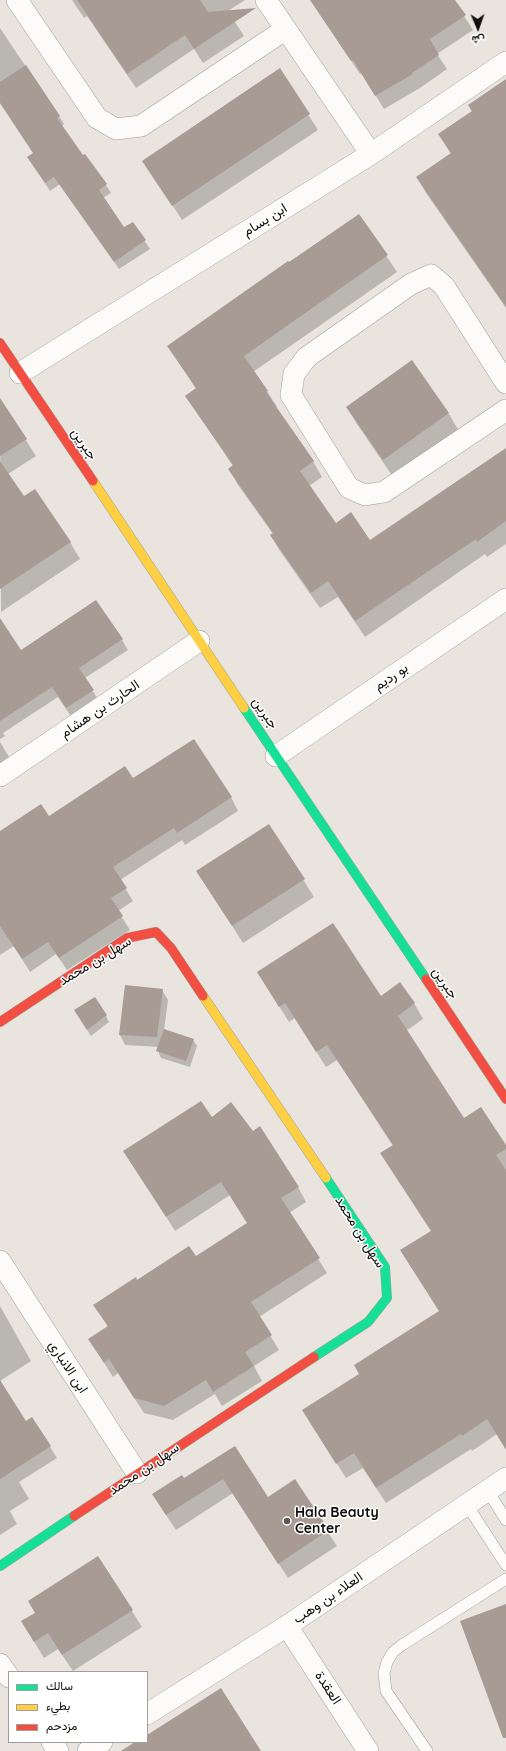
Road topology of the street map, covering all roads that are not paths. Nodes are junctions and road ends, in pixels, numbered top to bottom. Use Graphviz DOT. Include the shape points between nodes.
graph roads {
  1 [pos="17,0"];
  2 [pos="266,0"];
  3 [pos="286,30"];
  4 [pos="506,62"];
  5 [pos="371,154"];
  6 [pos="0,343"];
  7 [pos="20,373"];
  8 [pos="506,383"];
  9 [pos="506,410"];
  10 [pos="506,599"];
  11 [pos="199,641"];
  12 [pos="276,756"];
  13 [pos="0,776"];
  14 [pos="0,1022"];
  15 [pos="506,1100"];
  16 [pos="0,1262"];
  17 [pos="137,1473"];
  18 [pos="506,1478"];
  19 [pos="488,1491"];
  20 [pos="467,1505"];
  21 [pos="506,1520"];
  22 [pos="506,1565"];
  23 [pos="0,1566"];
  24 [pos="506,1578"];
  25 [pos="287,1626"];
  26 [pos="0,1664"];
  27 [pos="8,1676"];
  28 [pos="148,1713"];
  29 [pos="100,1743"];
  30 [pos="88,1751"];
  31 [pos="368,1751"];
  32 [pos="427,1751"];
  1 -- 3 [label="street" via="97,118 116,129 141,126"];
  2 -- 3 [label="street"];
  3 -- 5 [label="street"];
  4 -- 5 [label="street, ابن بسام"];
  5 -- 7 [label="street, ابن بسام"];
  6 -- 7 [label="street, جبرين"];
  7 -- 11 [label="street, جبرين"];
  8 -- 9 [label="street" via="444,286 431,275 411,284 307,357 294,374 291,395 349,488 365,495 384,492"];
  10 -- 12 [label="street, بو رديم"];
  11 -- 12 [label="street, جبرين"];
  11 -- 13 [label="street, الحارث بن هشام"];
  12 -- 15 [label="street, جبرين"];
  14 -- 17 [label="street, سهل بن محمد" via="128,938 156,932 171,948 385,1267 386,1298 368,1322"];
  16 -- 17 [label="street, ابن الانباري"];
  17 -- 23 [label="street, سهل بن محمد"];
  18 -- 19 [label="street, العلاء بن وهب"];
  19 -- 20 [label="street, العلاء بن وهب"];
  19 -- 21 [label="lane"];
  20 -- 22 [label="lane"];
  20 -- 25 [label="street, العلاء بن وهب"];
  24 -- 32 [label="lane" via="402,1645 393,1652 387,1662 384,1673 386,1691"];
  25 -- 28 [label="street, العلاء بن وهب"];
  25 -- 31 [label="street, العقدة"];
  26 -- 27 [label="street"];
  29 -- 30 [label="street"];
}
